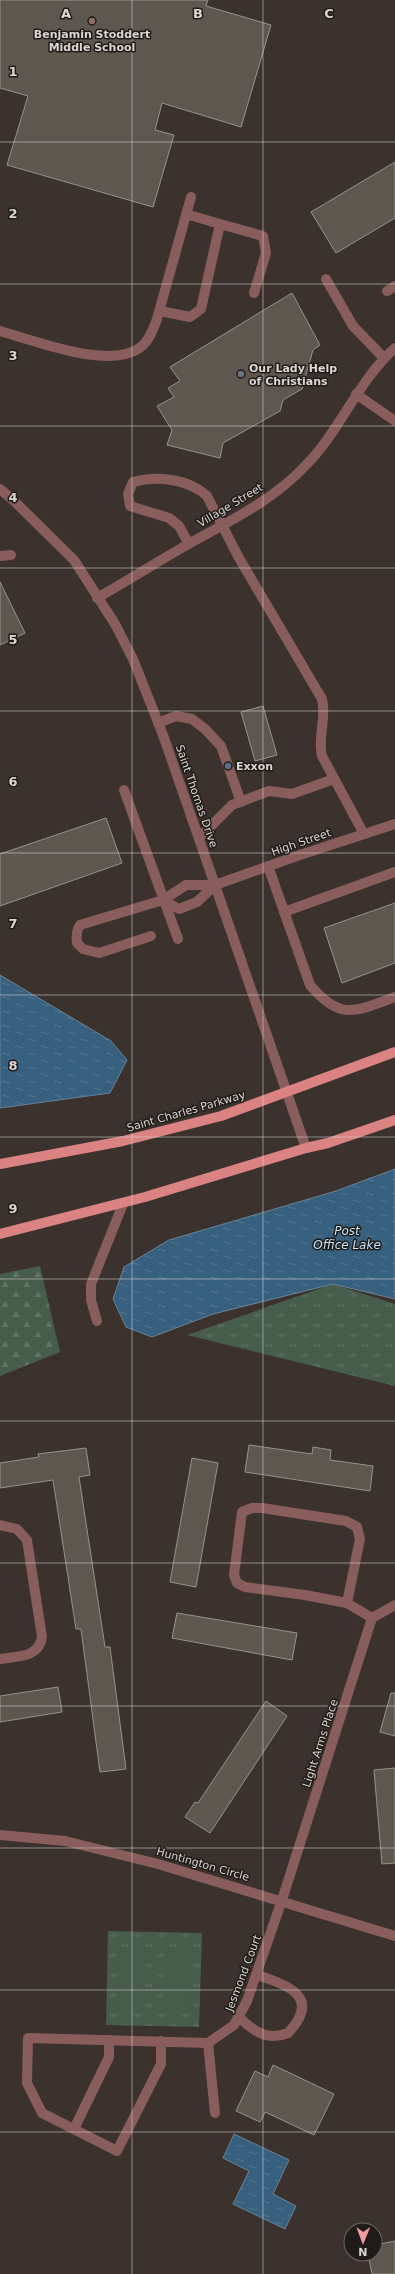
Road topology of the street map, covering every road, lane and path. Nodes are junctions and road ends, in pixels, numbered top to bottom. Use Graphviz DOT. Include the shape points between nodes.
graph roads {
  1 [pos="191,197"];
  2 [pos="186,214"];
  3 [pos="220,224"];
  4 [pos="326,279"];
  5 [pos="254,293"];
  6 [pos="160,311"];
  7 [pos="0,332"];
  8 [pos="395,348"];
  9 [pos="384,358"];
  10 [pos="356,394"];
  11 [pos="395,420"];
  12 [pos="0,489"];
  13 [pos="223,524"];
  14 [pos="189,544"];
  15 [pos="11,555"];
  16 [pos="0,556"];
  17 [pos="97,598"];
  18 [pos="158,723"];
  19 [pos="334,778"];
  20 [pos="124,790"];
  21 [pos="241,802"];
  22 [pos="395,824"];
  23 [pos="364,834"];
  24 [pos="200,838"];
  25 [pos="268,866"];
  26 [pos="395,872"];
  27 [pos="215,885"];
  28 [pos="163,900"];
  29 [pos="284,912"];
  30 [pos="151,936"];
  31 [pos="178,939"];
  32 [pos="395,997"];
  33 [pos="395,1052"];
  34 [pos="288,1092"];
  35 [pos="395,1120"];
  36 [pos="306,1148"];
  37 [pos="0,1164"];
  38 [pos="123,1204"];
  39 [pos="0,1234"];
  40 [pos="97,1321"];
  41 [pos="0,1525"];
  42 [pos="347,1604"];
  43 [pos="395,1605"];
  44 [pos="372,1618"];
  45 [pos="0,1659"];
  46 [pos="0,1835"];
  47 [pos="282,1900"];
  48 [pos="395,1936"];
  49 [pos="256,1976"];
  50 [pos="240,2018"];
  51 [pos="109,2040"];
  52 [pos="161,2041"];
  53 [pos="208,2042"];
  54 [pos="215,2113"];
  55 [pos="74,2129"];
  1 -- 2 [label="street"];
  2 -- 3 [label="street"];
  2 -- 6 [label="street"];
  3 -- 5 [label="street" via="263,236 266,253"];
  3 -- 6 [label="street" via="201,309 190,317"];
  4 -- 9 [label="street" via="353,326"];
  6 -- 7 [label="street" via="150,335 142,346 119,355 90,355"];
  8 -- 9 [label="street, Village Street"];
  9 -- 10 [label="street, Village Street"];
  10 -- 11 [label="street"];
  10 -- 13 [label="street, Village Street" via="326,441 307,464 288,482 249,510"];
  12 -- 17 [label="street, Saint Thomas Drive" via="74,560"];
  13 -- 14 [label="street, Village Street"];
  13 -- 14 [label="street" via="207,496 188,483 147,478 133,482 128,494 130,506 169,518 179,526"];
  13 -- 19 [label="street" via="239,558 322,699 324,710 319,748"];
  14 -- 17 [label="street, Village Street"];
  15 -- 16 [label="street"];
  17 -- 18 [label="street, Saint Thomas Drive" via="115,624 133,659"];
  18 -- 21 [label="street" via="176,716 192,719 205,729 221,746"];
  18 -- 24 [label="street, Saint Thomas Drive"];
  19 -- 21 [label="street" via="292,794 269,791"];
  19 -- 23 [label="street"];
  20 -- 28 [label="street"];
  21 -- 24 [label="street" via="232,805"];
  22 -- 23 [label="street, High Street"];
  23 -- 25 [label="street, High Street"];
  24 -- 27 [label="street, Saint Thomas Drive"];
  25 -- 27 [label="street, High Street"];
  25 -- 29 [label="street"];
  26 -- 29 [label="street"];
  27 -- 28 [label="street" via="186,885"];
  27 -- 28 [label="street" via="197,902 179,909"];
  27 -- 34 [label="street, Saint Thomas Drive"];
  28 -- 30 [label="street" via="80,925 76,936 77,943 83,949 99,953"];
  28 -- 31 [label="street"];
  29 -- 32 [label="street" via="310,985 320,998 345,1011 356,1011"];
  33 -- 34 [label="main road, Saint Charles Parkway"];
  34 -- 36 [label="street, Saint Thomas Drive"];
  34 -- 37 [label="main road, Saint Charles Parkway" via="221,1116 129,1140"];
  35 -- 36 [label="main road" via="328,1144"];
  36 -- 38 [label="main road"];
  38 -- 39 [label="main road"];
  38 -- 40 [label="street" via="91,1284 91,1300"];
  41 -- 45 [label="street" via="17,1529 27,1540 42,1637 41,1644 32,1653"];
  42 -- 42 [label="street" via="360,1540 357,1527 346,1521 262,1508 242,1512 234,1574 237,1583 245,1588 305,1595"];
  42 -- 44 [label="street"];
  43 -- 44 [label="street"];
  44 -- 47 [label="street, Light Arms Place"];
  46 -- 47 [label="street, Huntington Circle" via="65,1841 158,1864"];
  47 -- 48 [label="street, Huntington Circle"];
  47 -- 49 [label="street, Jesmond Court"];
  49 -- 50 [label="street, Jesmond Court"];
  49 -- 50 [label="street" via="284,1984 298,1994 302,2008 301,2017 288,2033 273,2037 251,2030"];
  50 -- 53 [label="street, Jesmond Court" via="225,2033"];
  51 -- 52 [label="street"];
  51 -- 55 [label="street" via="109,2057"];
  51 -- 55 [label="street" via="28,2038 27,2083 42,2113"];
  52 -- 53 [label="street"];
  52 -- 55 [label="street" via="161,2064 117,2151"];
  53 -- 54 [label="street"];
}
